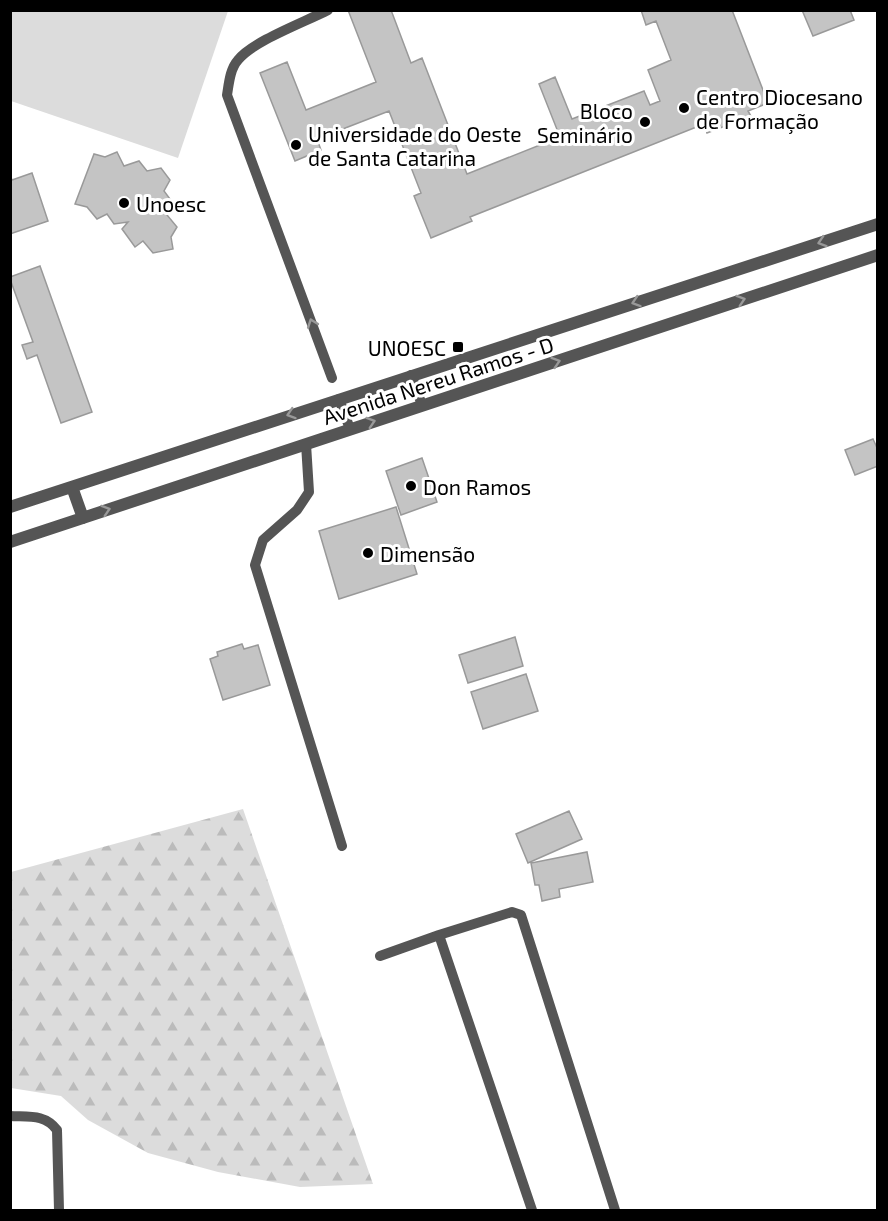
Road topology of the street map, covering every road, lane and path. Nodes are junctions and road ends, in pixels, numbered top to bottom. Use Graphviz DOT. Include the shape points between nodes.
graph roads {
  1 [pos="328,10"];
  2 [pos="878,224"];
  3 [pos="878,255"];
  4 [pos="411,375"];
  5 [pos="332,378"];
  6 [pos="339,399"];
  7 [pos="422,405"];
  8 [pos="350,429"];
  9 [pos="306,444"];
  10 [pos="72,487"];
  11 [pos="10,507"];
  12 [pos="83,518"];
  13 [pos="10,542"];
  14 [pos="342,846"];
  15 [pos="439,935"];
  16 [pos="380,956"];
  17 [pos="10,1116"];
  18 [pos="59,1210"];
  19 [pos="532,1210"];
  20 [pos="615,1210"];
  5 -- 1 [label="lane, one-way" via="227,95 236,62 247,49"];
  2 -- 4 [label="street, Avenida Nereu Ramos - D, one-way"];
  7 -- 3 [label="street, Avenida Nereu Ramos - D, one-way"];
  4 -- 6 [label="street, Avenida Nereu Ramos - D"];
  4 -- 7 [label="lane"];
  6 -- 8 [label="lane"];
  6 -- 10 [label="street, Avenida Nereu Ramos - D, one-way"];
  8 -- 7 [label="street, Avenida Nereu Ramos - D, one-way"];
  8 -- 9 [label="street, Avenida Nereu Ramos - D"];
  12 -- 9 [label="street, Avenida Nereu Ramos - D, one-way"];
  9 -- 14 [label="lane" via="309,492 297,510 263,540 255,565"];
  10 -- 11 [label="street, Avenida Nereu Ramos - D"];
  10 -- 12 [label="street"];
  12 -- 13 [label="street, Avenida Nereu Ramos - D"];
  15 -- 16 [label="lane"];
  15 -- 19 [label="lane"];
  15 -- 20 [label="lane" via="512,912 520,915"];
  17 -- 18 [label="lane" via="41,1118 57,1130"];
}
